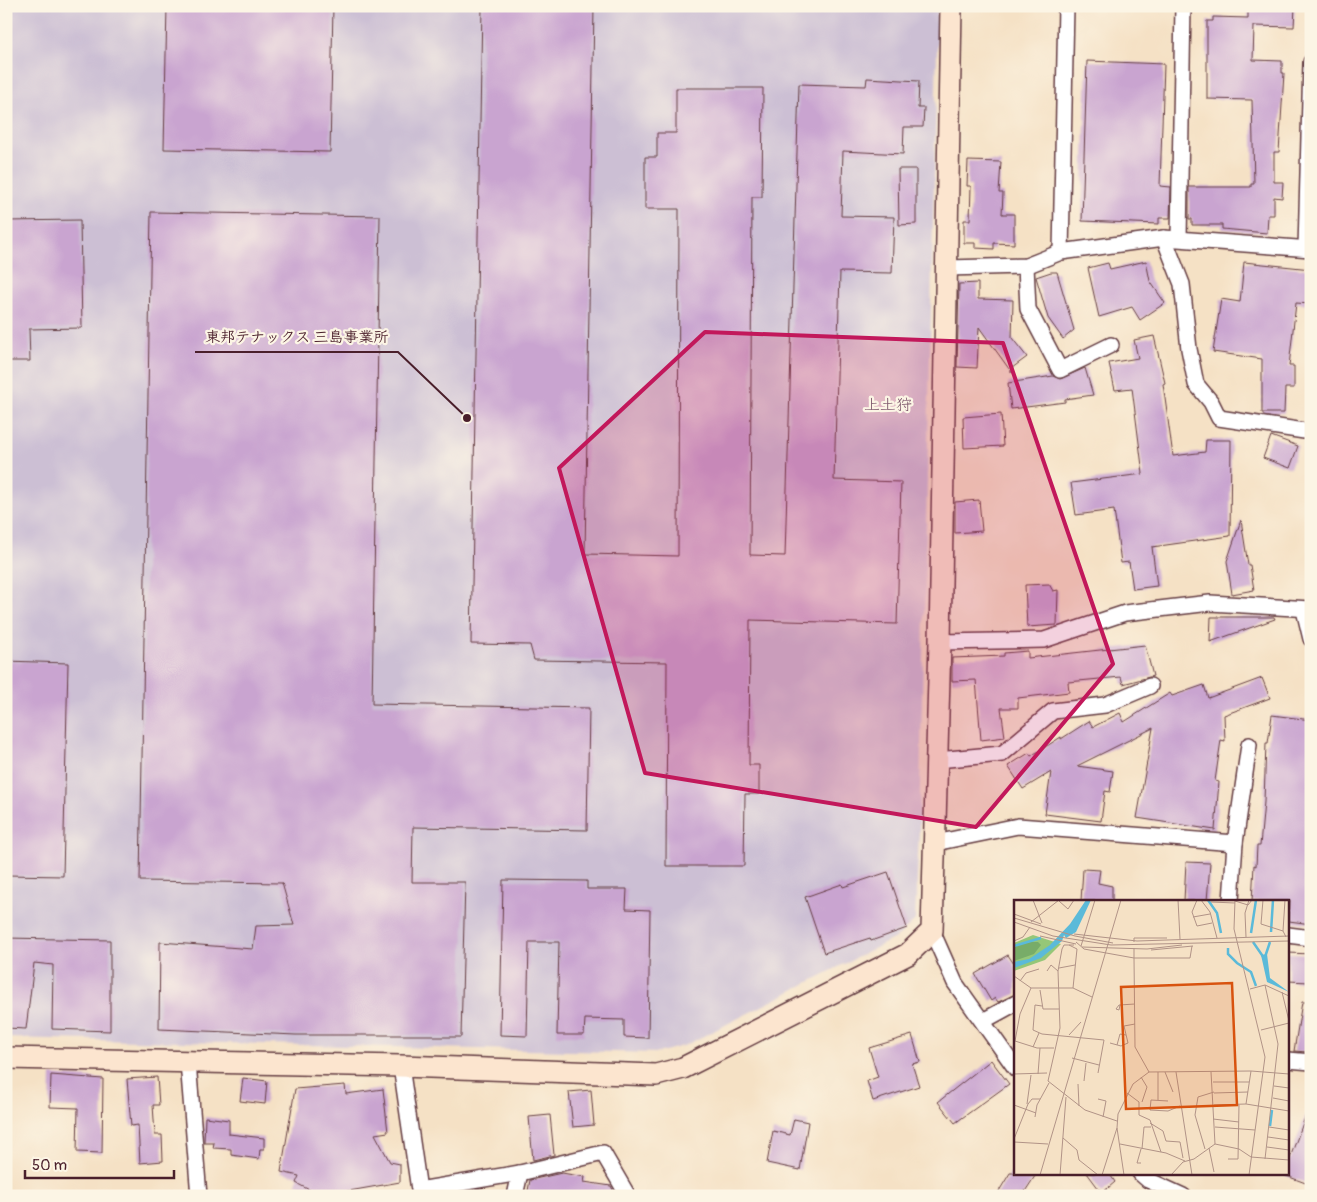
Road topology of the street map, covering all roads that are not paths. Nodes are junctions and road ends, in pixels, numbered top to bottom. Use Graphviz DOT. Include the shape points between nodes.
graph roads {
  1 [pos="951,6"];
  2 [pos="1066,6"];
  3 [pos="1183,6"];
  4 [pos="1311,62"];
  5 [pos="1309,124"];
  6 [pos="1172,238"];
  7 [pos="1309,248"];
  8 [pos="1061,252"];
  9 [pos="1026,266"];
  10 [pos="947,268"];
  11 [pos="1111,345"];
  12 [pos="1311,432"];
  13 [pos="1307,610"];
  14 [pos="1311,639"];
  15 [pos="940,642"];
  16 [pos="1150,686"];
  17 [pos="1249,745"];
  18 [pos="937,760"];
  19 [pos="936,843"];
  20 [pos="1235,843"];
  21 [pos="1231,900"];
  22 [pos="932,931"];
  23 [pos="1290,935"];
  24 [pos="1311,938"];
  25 [pos="1014,1004"];
  26 [pos="983,1021"];
  27 [pos="6,1058"];
  28 [pos="1290,1060"];
  29 [pos="188,1062"];
  30 [pos="1311,1062"];
  31 [pos="401,1066"];
  32 [pos="1014,1066"];
  33 [pos="520,1173"];
  34 [pos="1147,1176"];
  35 [pos="199,1196"];
  36 [pos="515,1196"];
  37 [pos="628,1196"];
  38 [pos="1183,1196"];
  1 -- 10 [label="street"];
  2 -- 8 [label="street"];
  3 -- 6 [label="street"];
  4 -- 5 [label="street"];
  5 -- 7 [label="street"];
  6 -- 7 [label="street"];
  6 -- 8 [label="street"];
  6 -- 12 [label="street" via="1196,384 1219,418"];
  8 -- 9 [label="street"];
  9 -- 10 [label="street"];
  9 -- 11 [label="street" via="1028,310 1060,370"];
  10 -- 15 [label="street"];
  13 -- 14 [label="street"];
  13 -- 15 [label="street" via="1210,603 1125,613 1044,640"];
  15 -- 18 [label="street"];
  16 -- 18 [label="street" via="1105,705 1053,711 1002,754"];
  17 -- 20 [label="street"];
  18 -- 19 [label="street"];
  19 -- 20 [label="street" via="1018,826"];
  19 -- 22 [label="street"];
  20 -- 21 [label="street"];
  22 -- 26 [label="street" via="955,983"];
  22 -- 31 [label="street" via="908,954 683,1068 656,1075"];
  23 -- 24 [label="street"];
  25 -- 26 [label="street"];
  26 -- 32 [label="street"];
  27 -- 29 [label="street"];
  28 -- 30 [label="street"];
  29 -- 31 [label="street"];
  29 -- 35 [label="street"];
  31 -- 33 [label="street" via="419,1190"];
  33 -- 36 [label="street"];
  33 -- 37 [label="street" via="603,1153"];
  34 -- 38 [label="street"];
}
